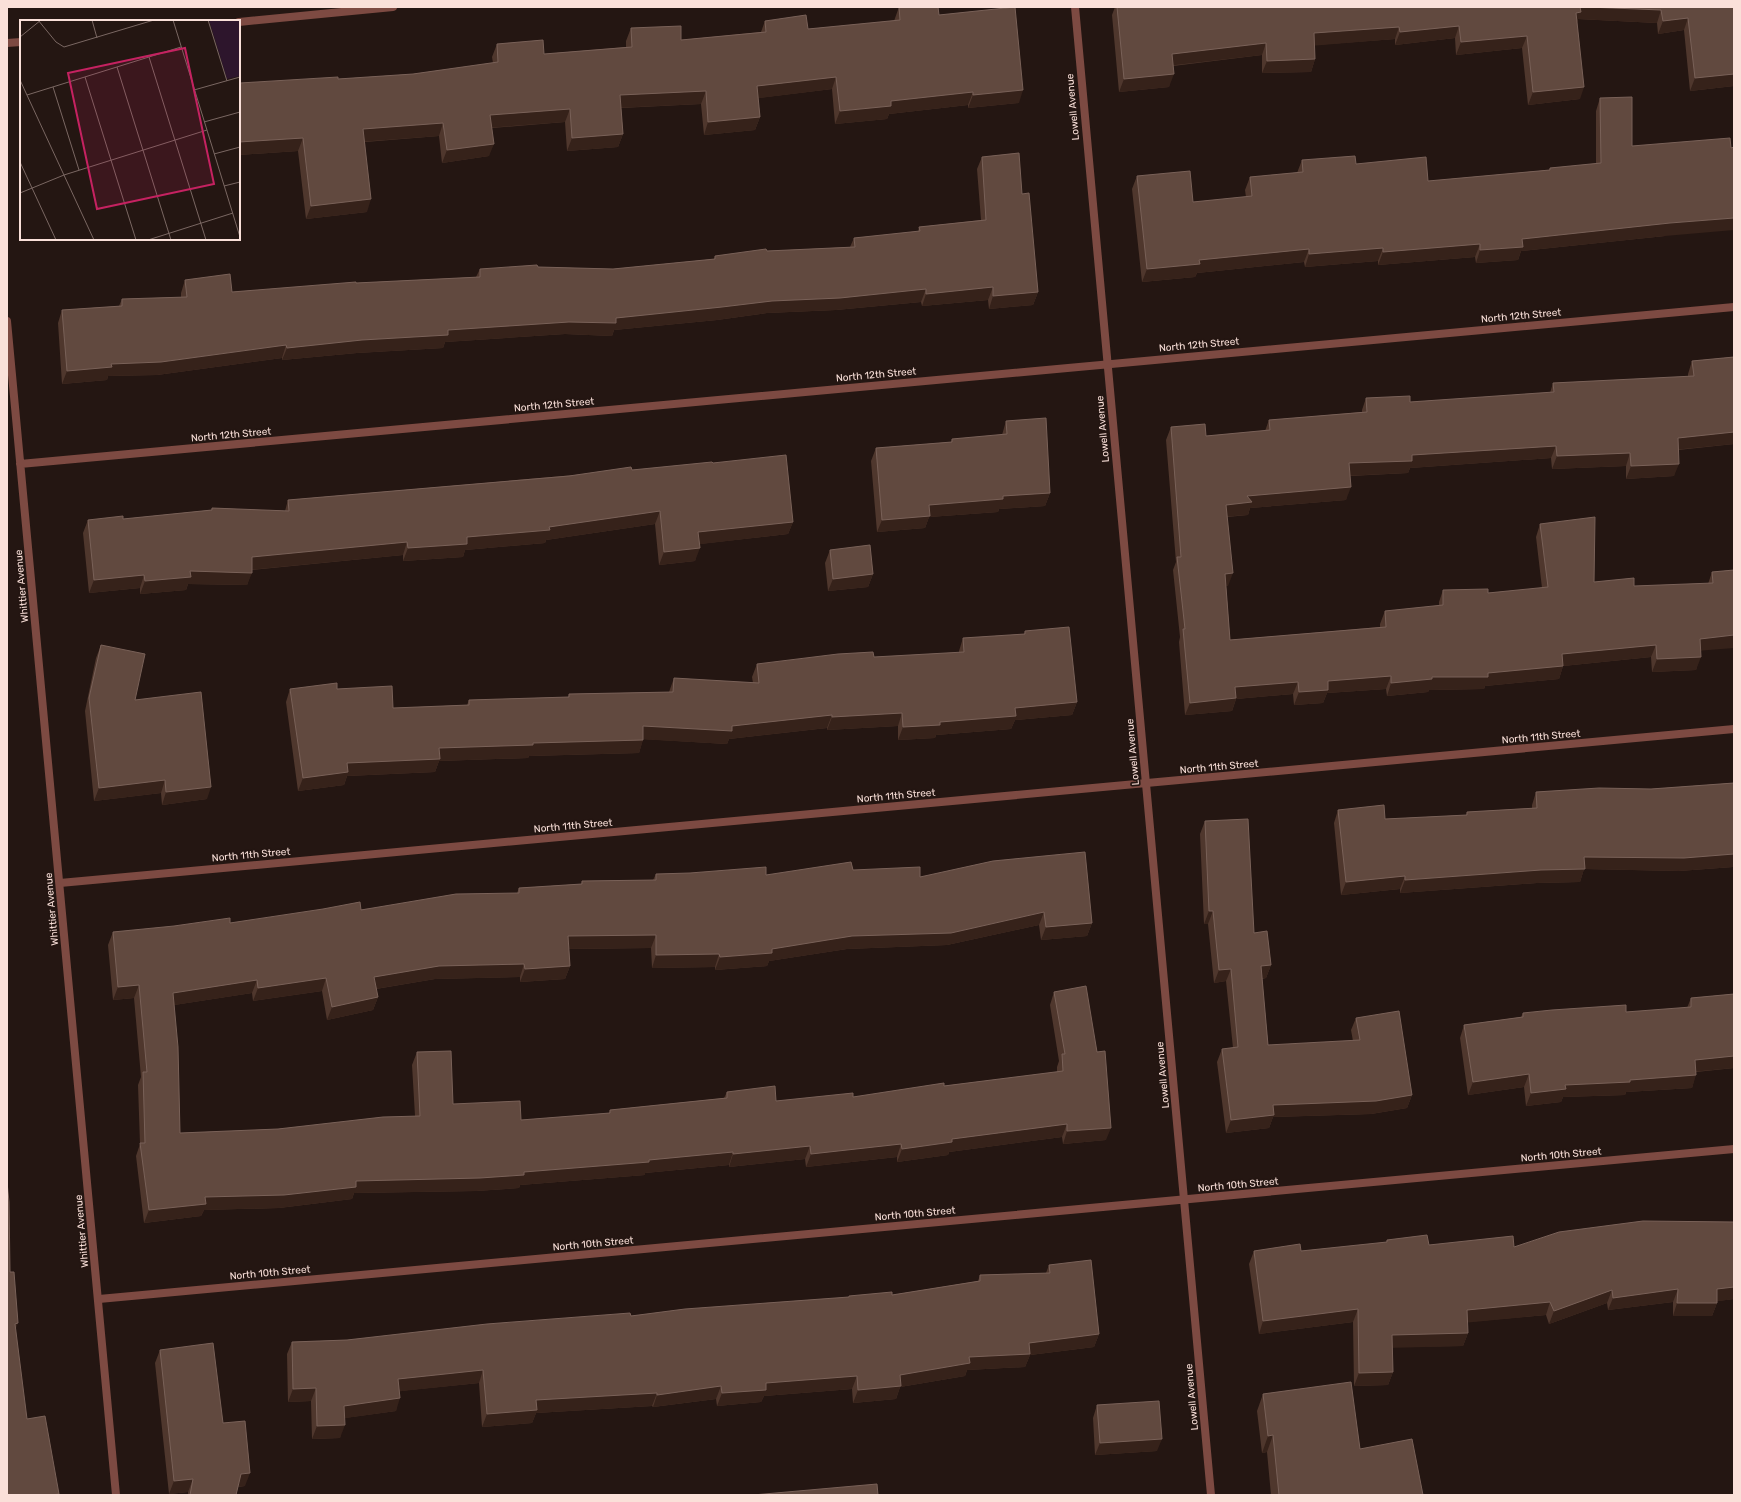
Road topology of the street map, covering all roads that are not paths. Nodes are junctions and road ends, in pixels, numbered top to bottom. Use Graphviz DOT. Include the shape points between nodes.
graph roads {
  1 [pos="393,7"];
  2 [pos="1074,7"];
  3 [pos="240,22"];
  4 [pos="20,42"];
  5 [pos="7,43"];
  6 [pos="1734,307"];
  7 [pos="7,320"];
  8 [pos="1106,364"];
  9 [pos="20,464"];
  10 [pos="1734,729"];
  11 [pos="1146,784"];
  12 [pos="60,883"];
  13 [pos="1734,1149"];
  14 [pos="1185,1200"];
  15 [pos="99,1299"];
  16 [pos="116,1495"];
  17 [pos="1211,1495"];
  1 -- 3 [label="street"];
  2 -- 8 [label="street, Lowell Avenue"];
  4 -- 5 [label="street"];
  6 -- 8 [label="street, North 12th Street"];
  7 -- 9 [label="street, Whittier Avenue"];
  8 -- 9 [label="street, North 12th Street"];
  8 -- 11 [label="street, Lowell Avenue"];
  9 -- 12 [label="street, Whittier Avenue"];
  10 -- 11 [label="street, North 11th Street"];
  11 -- 12 [label="street, North 11th Street"];
  11 -- 14 [label="street, Lowell Avenue"];
  12 -- 15 [label="street, Whittier Avenue"];
  13 -- 14 [label="street, North 10th Street"];
  14 -- 15 [label="street, North 10th Street"];
  14 -- 17 [label="street, Lowell Avenue"];
  15 -- 16 [label="street, Whittier Avenue"];
}
